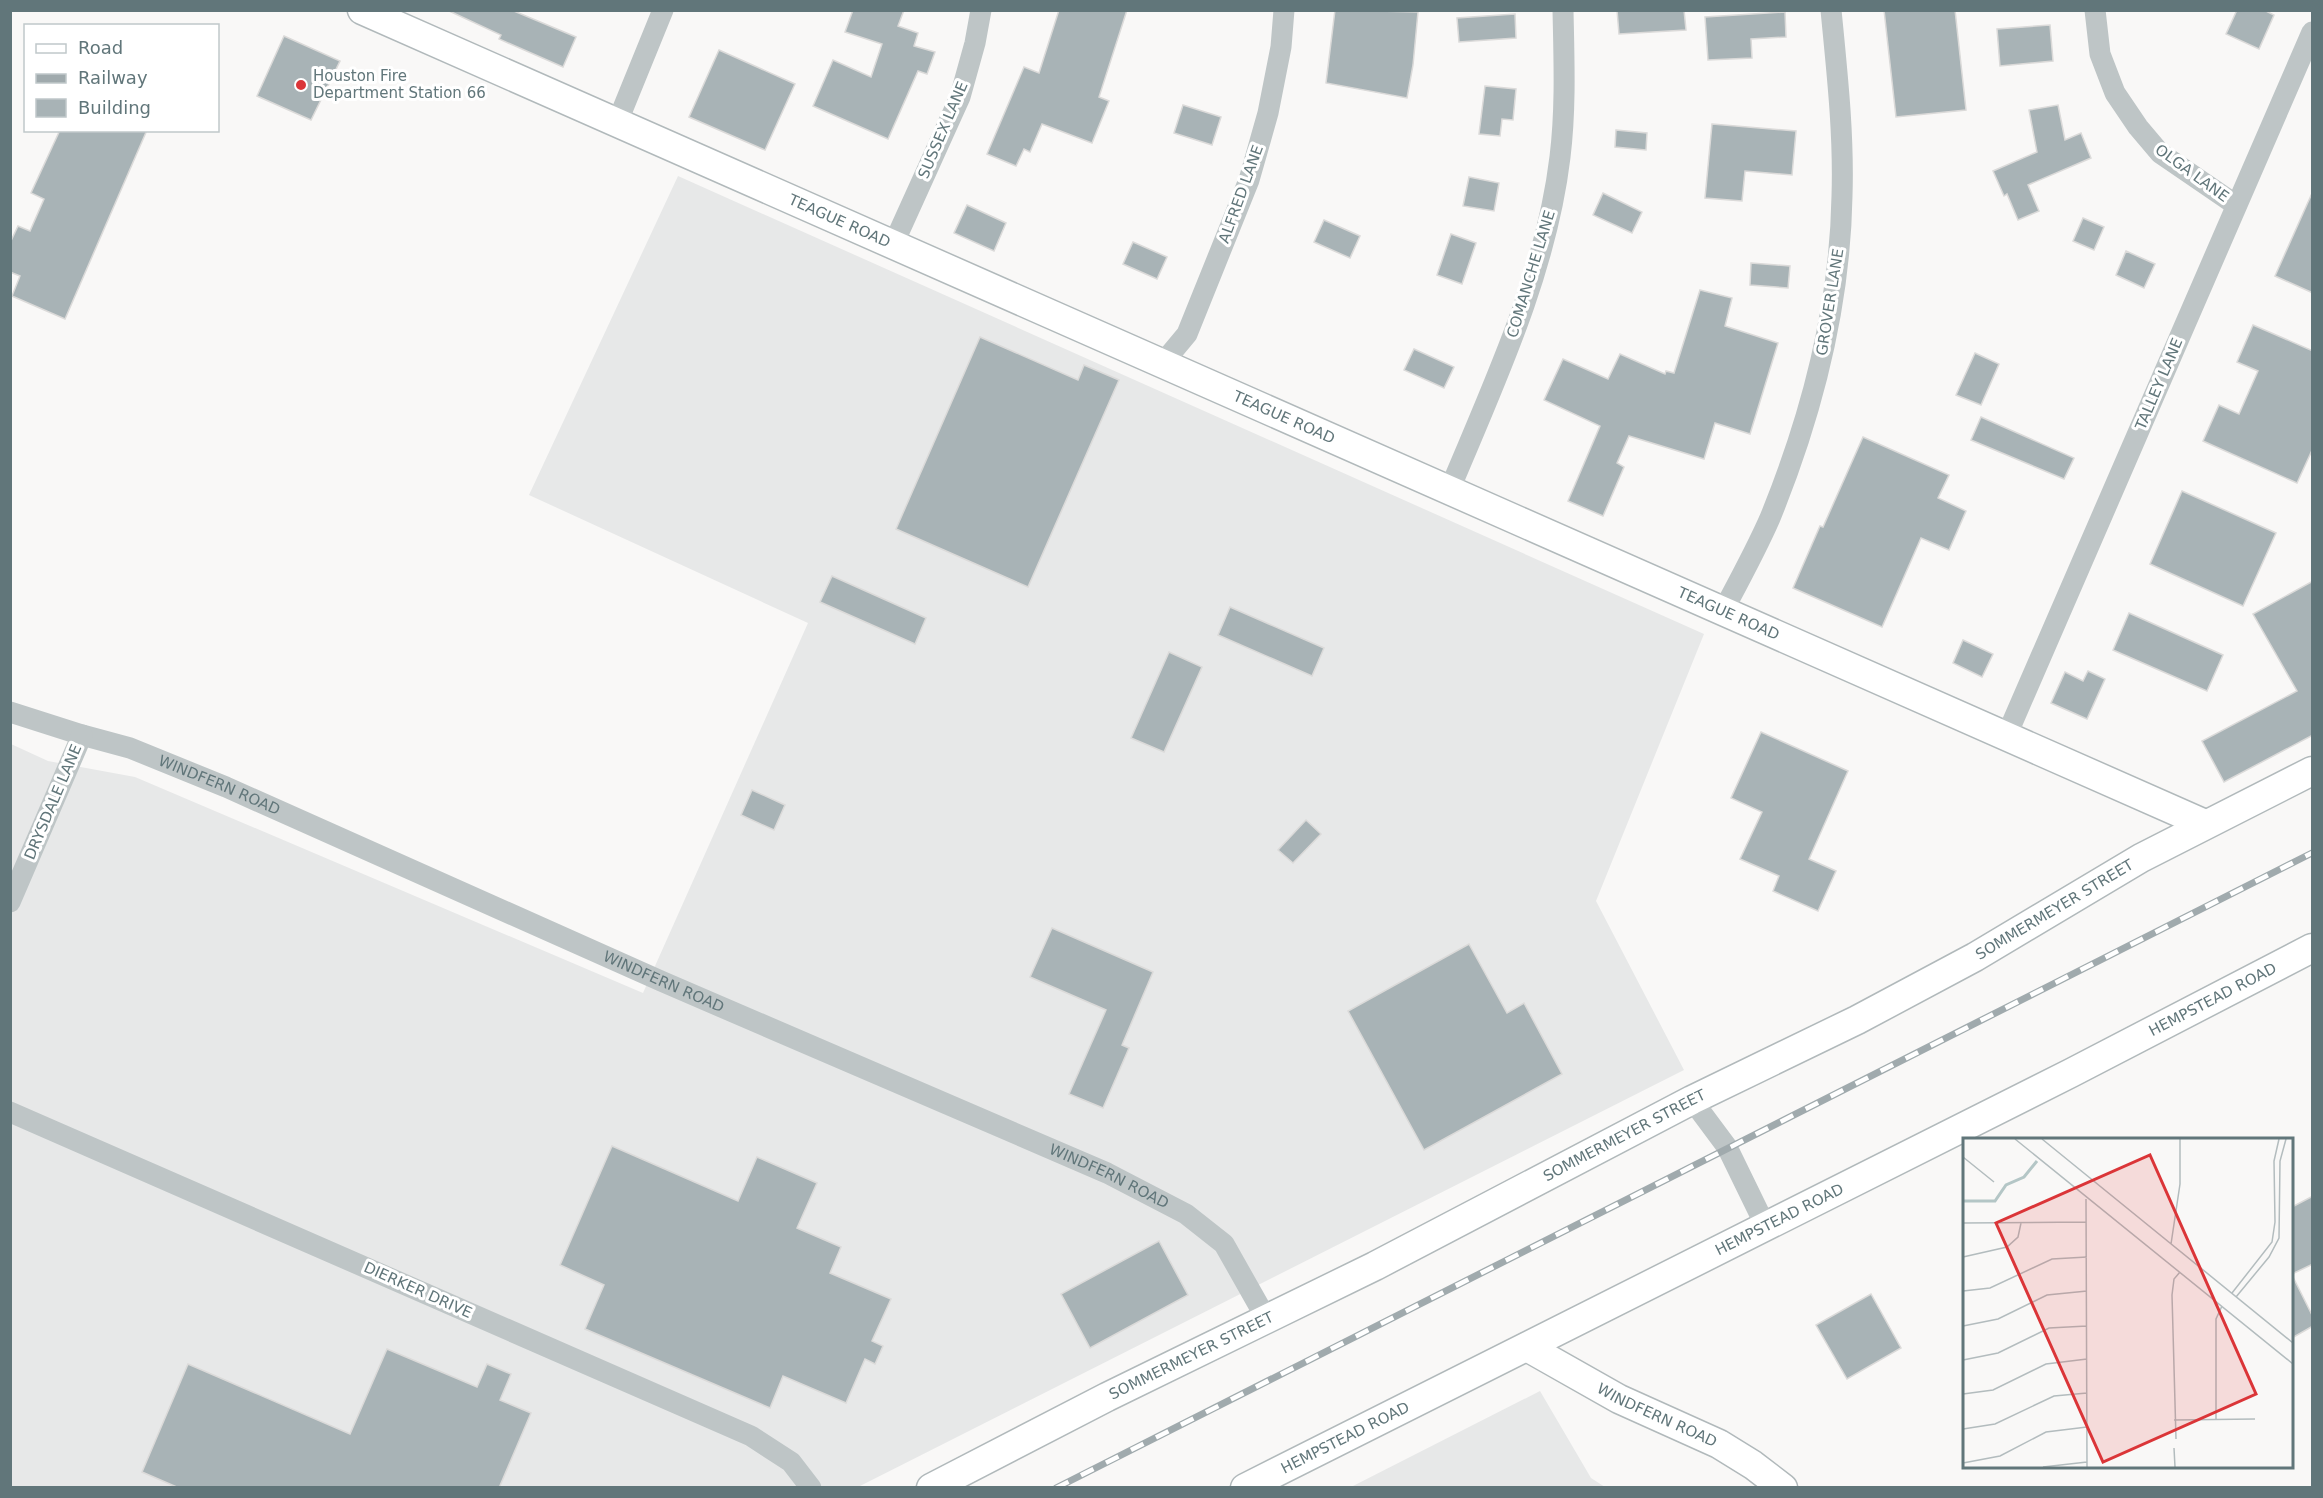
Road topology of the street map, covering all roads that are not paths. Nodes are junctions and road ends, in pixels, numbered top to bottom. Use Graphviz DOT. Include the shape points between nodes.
graph roads {
  1 [pos="362,10"];
  2 [pos="663,10"];
  3 [pos="981,10"];
  4 [pos="1284,10"];
  5 [pos="1563,10"];
  6 [pos="1831,10"];
  7 [pos="2095,10"];
  8 [pos="2313,32"];
  9 [pos="617,123"];
  10 [pos="2236,205"];
  11 [pos="893,245"];
  12 [pos="1162,364"];
  13 [pos="1449,490"];
  14 [pos="1723,611"];
  15 [pos="10,712"];
  16 [pos="82,735"];
  17 [pos="2006,736"];
  18 [pos="2313,771"];
  19 [pos="2205,824"];
  20 [pos="10,902"];
  21 [pos="2313,948"];
  22 [pos="1692,1100"];
  23 [pos="10,1113"];
  24 [pos="1766,1225"];
  25 [pos="1267,1320"];
  26 [pos="1527,1347"];
  27 [pos="811,1488"];
  28 [pos="931,1488"];
  29 [pos="1245,1488"];
  30 [pos="1783,1488"];
  1 -- 9 [label="street, TEAGUE ROAD"];
  2 -- 9 [label="street"];
  3 -- 11 [label="street, SUSSEX LANE" via="960,97"];
  4 -- 12 [label="street, ALFRED LANE" via="1268,113 1249,180 1187,333"];
  5 -- 13 [label="street, COMANCHE LANE" via="1565,94 1552,206 1511,342"];
  6 -- 14 [label="street, GROVER LANE" via="1842,141 1842,196 1830,322 1792,460 1769,520"];
  7 -- 10 [label="street, OLGA LANE" via="2100,54 2115,93 2138,128 2160,153"];
  8 -- 10 [label="street, TALLEY LANE"];
  9 -- 11 [label="street, TEAGUE ROAD"];
  10 -- 17 [label="street, TALLEY LANE"];
  11 -- 12 [label="street, TEAGUE ROAD"];
  12 -- 13 [label="street, TEAGUE ROAD"];
  13 -- 14 [label="street, TEAGUE ROAD"];
  14 -- 17 [label="street, TEAGUE ROAD"];
  15 -- 16 [label="street, WINDFERN ROAD"];
  16 -- 20 [label="street, DRYSDALE LANE"];
  16 -- 25 [label="street, WINDFERN ROAD" via="129,748 225,787 1107,1173 1186,1214 1224,1244"];
  17 -- 19 [label="street, TEAGUE ROAD"];
  18 -- 19 [label="street, SOMMERMEYER STREET"];
  19 -- 22 [label="street, SOMMERMEYER STREET" via="1975,957 1857,1020"];
  21 -- 24 [label="street, HEMPSTEAD ROAD"];
  22 -- 24 [label="street" via="1727,1148"];
  22 -- 25 [label="street, SOMMERMEYER STREET"];
  23 -- 27 [label="street, DIERKER DRIVE" via="751,1436 791,1462"];
  24 -- 26 [label="street, HEMPSTEAD ROAD"];
  25 -- 28 [label="street, SOMMERMEYER STREET"];
  26 -- 29 [label="street, HEMPSTEAD ROAD"];
  26 -- 30 [label="street, WINDFERN ROAD" via="1619,1399 1719,1444"];
}
